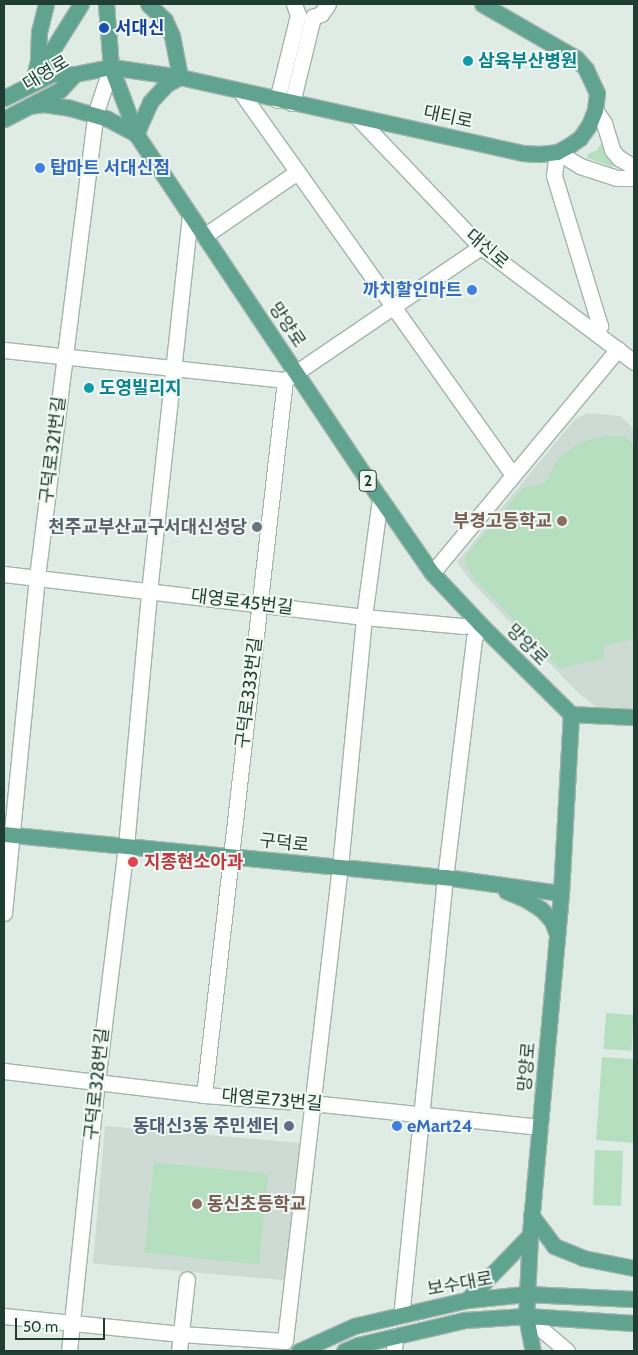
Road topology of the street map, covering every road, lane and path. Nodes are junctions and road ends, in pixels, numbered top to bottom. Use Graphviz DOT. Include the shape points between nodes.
graph roads {
  1 [pos="46,4"];
  2 [pos="81,4"];
  3 [pos="106,4"];
  4 [pos="115,4"];
  5 [pos="148,4"];
  6 [pos="294,4"];
  7 [pos="328,4"];
  8 [pos="482,4"];
  9 [pos="108,20"];
  10 [pos="111,67"];
  11 [pos="75,74"];
  12 [pos="180,77"];
  13 [pos="32,84"];
  14 [pos="240,91"];
  15 [pos="5,96"];
  16 [pos="277,100"];
  17 [pos="292,103"];
  18 [pos="29,106"];
  19 [pos="595,110"];
  20 [pos="95,115"];
  21 [pos="357,117"];
  22 [pos="4,119"];
  23 [pos="136,134"];
  24 [pos="556,152"];
  25 [pos="634,168"];
  26 [pos="298,172"];
  27 [pos="634,178"];
  28 [pos="190,215"];
  29 [pos="204,236"];
  30 [pos="481,247"];
  31 [pos="394,306"];
  32 [pos="597,333"];
  33 [pos="618,349"];
  34 [pos="4,350"];
  35 [pos="65,357"];
  36 [pos="634,362"];
  37 [pos="174,368"];
  38 [pos="291,377"];
  39 [pos="513,475"];
  40 [pos="380,498"];
  41 [pos="432,573"];
  42 [pos="4,574"];
  43 [pos="38,578"];
  44 [pos="149,592"];
  45 [pos="260,604"];
  46 [pos="364,617"];
  47 [pos="480,624"];
  48 [pos="571,714"];
  49 [pos="634,717"];
  50 [pos="8,835"];
  51 [pos="126,846"];
  52 [pos="230,856"];
  53 [pos="340,867"];
  54 [pos="445,877"];
  55 [pos="484,882"];
  56 [pos="561,893"];
  57 [pos="4,913"];
  58 [pos="557,934"];
  59 [pos="4,1071"];
  60 [pos="97,1082"];
  61 [pos="204,1095"];
  62 [pos="312,1103"];
  63 [pos="422,1114"];
  64 [pos="540,1127"];
  65 [pos="531,1215"];
  66 [pos="530,1235"];
  67 [pos="634,1268"];
  68 [pos="187,1279"];
  69 [pos="526,1294"];
  70 [pos="634,1299"];
  71 [pos="466,1300"];
  72 [pos="401,1315"];
  73 [pos="4,1316"];
  74 [pos="526,1316"];
  75 [pos="73,1323"];
  76 [pos="634,1323"];
  77 [pos="180,1334"];
  78 [pos="394,1344"];
  79 [pos="288,1346"];
  80 [pos="70,1351"];
  81 [pos="179,1351"];
  82 [pos="298,1351"];
  83 [pos="344,1351"];
  84 [pos="533,1351"];
  85 [pos="567,1351"];
  1 -- 13 [label="main road"];
  2 -- 13 [label="main road"];
  3 -- 9 [label="main road, 2"];
  4 -- 9 [label="main road"];
  5 -- 12 [label="main road" via="165,20 172,36"];
  6 -- 16 [label="street" via="298,15"];
  7 -- 17 [label="street" via="321,14 312,17"];
  8 -- 19 [label="main road, 대티로" via="576,58 586,69 597,92"];
  9 -- 10 [label="main road, 2"];
  10 -- 11 [label="main road, 대영로"];
  10 -- 12 [label="main road, 대티로"];
  10 -- 20 [label="street, 구덕로321번길"];
  10 -- 23 [label="main road, 망양로 / 2"];
  11 -- 13 [label="main road" via="52,74"];
  11 -- 18 [label="main road, 대영로" via="60,90"];
  12 -- 14 [label="main road, 대티로"];
  12 -- 23 [label="main road" via="167,84 150,102"];
  13 -- 15 [label="main road"];
  14 -- 16 [label="main road, 대티로"];
  14 -- 26 [label="street"];
  16 -- 17 [label="main road, 대티로"];
  17 -- 21 [label="main road, 대티로"];
  18 -- 20 [label="main road" via="55,105"];
  18 -- 22 [label="main road, 대영로"];
  19 -- 24 [label="main road, 대티로" via="580,138"];
  19 -- 25 [label="street" via="604,122 612,150"];
  20 -- 23 [label="main road"];
  20 -- 35 [label="street, 구덕로321번길"];
  21 -- 24 [label="main road, 대티로" via="522,153"];
  21 -- 30 [label="street, 대신로"];
  23 -- 28 [label="main road, 망양로 / 2"];
  24 -- 27 [label="street" via="580,166 617,178"];
  24 -- 32 [label="street" via="554,176 600,326"];
  26 -- 29 [label="street"];
  26 -- 31 [label="street"];
  28 -- 29 [label="main road, 망양로 / 2"];
  28 -- 37 [label="street, 구덕로328번길"];
  29 -- 38 [label="main road, 망양로 / 2"];
  30 -- 31 [label="street"];
  30 -- 32 [label="street, 대신로"];
  31 -- 38 [label="street"];
  31 -- 39 [label="street"];
  32 -- 33 [label="street, 대신로"];
  33 -- 36 [label="street, 대신로"];
  33 -- 39 [label="street"];
  34 -- 35 [label="street"];
  35 -- 37 [label="street"];
  35 -- 43 [label="street, 구덕로321번길"];
  37 -- 38 [label="street"];
  37 -- 44 [label="street, 구덕로328번길"];
  38 -- 40 [label="main road, 망양로 / 2"];
  38 -- 45 [label="street, 구덕로333번길"];
  39 -- 41 [label="street"];
  40 -- 41 [label="main road, 망양로 / 2"];
  40 -- 46 [label="street"];
  41 -- 47 [label="main road, 망양로 / 2"];
  42 -- 43 [label="street, 대영로45번길"];
  43 -- 44 [label="street, 대영로45번길"];
  43 -- 50 [label="street, 구덕로321번길"];
  44 -- 45 [label="street, 대영로45번길"];
  44 -- 51 [label="street, 구덕로328번길"];
  45 -- 46 [label="street, 대영로45번길"];
  45 -- 52 [label="street, 구덕로333번길"];
  46 -- 47 [label="street, 대영로45번길" via="462,626"];
  46 -- 53 [label="street"];
  47 -- 48 [label="main road, 망양로 / 2"];
  47 -- 54 [label="street" via="474,639"];
  48 -- 49 [label="main road"];
  48 -- 56 [label="main road, 망양로"];
  50 -- 51 [label="main road, 구덕로"];
  50 -- 57 [label="street, 구덕로321번길"];
  51 -- 52 [label="main road, 구덕로"];
  51 -- 60 [label="street, 구덕로328번길"];
  52 -- 53 [label="main road, 구덕로"];
  52 -- 61 [label="street, 구덕로333번길"];
  53 -- 54 [label="main road, 구덕로"];
  53 -- 62 [label="street"];
  54 -- 55 [label="main road, 구덕로"];
  54 -- 63 [label="street"];
  55 -- 56 [label="main road, 구덕로"];
  55 -- 58 [label="main road" via="533,904 548,916"];
  56 -- 58 [label="main road, 망양로"];
  58 -- 64 [label="main road, 망양로"];
  59 -- 60 [label="street, 대영로73번길"];
  60 -- 61 [label="street, 대영로73번길"];
  60 -- 75 [label="street, 구덕로328번길"];
  61 -- 62 [label="street, 대영로73번길"];
  62 -- 63 [label="street, 대영로73번길"];
  62 -- 79 [label="street"];
  63 -- 64 [label="street, 대영로73번길"];
  63 -- 72 [label="street"];
  64 -- 65 [label="main road, 망양로"];
  65 -- 66 [label="main road, 망양로"];
  65 -- 67 [label="main road" via="554,1246 583,1258"];
  66 -- 69 [label="main road, 망양로"];
  66 -- 71 [label="main road"];
  68 -- 77 [label="street"];
  69 -- 70 [label="main road, 보수대로"];
  69 -- 71 [label="main road, 보수대로"];
  69 -- 74 [label="main road, 망양로"];
  71 -- 72 [label="main road, 보수대로"];
  72 -- 82 [label="main road, 보수대로" via="354,1326"];
  73 -- 75 [label="street"];
  74 -- 76 [label="main road, 보수대로"];
  74 -- 78 [label="main road, 보수대로" via="465,1320"];
  74 -- 84 [label="main road, 망양로"];
  74 -- 85 [label="street"];
  75 -- 77 [label="street"];
  75 -- 80 [label="street, 구덕로328번길"];
  77 -- 79 [label="street"];
  77 -- 81 [label="street"];
  78 -- 83 [label="main road, 보수대로" via="358,1345"];
}
